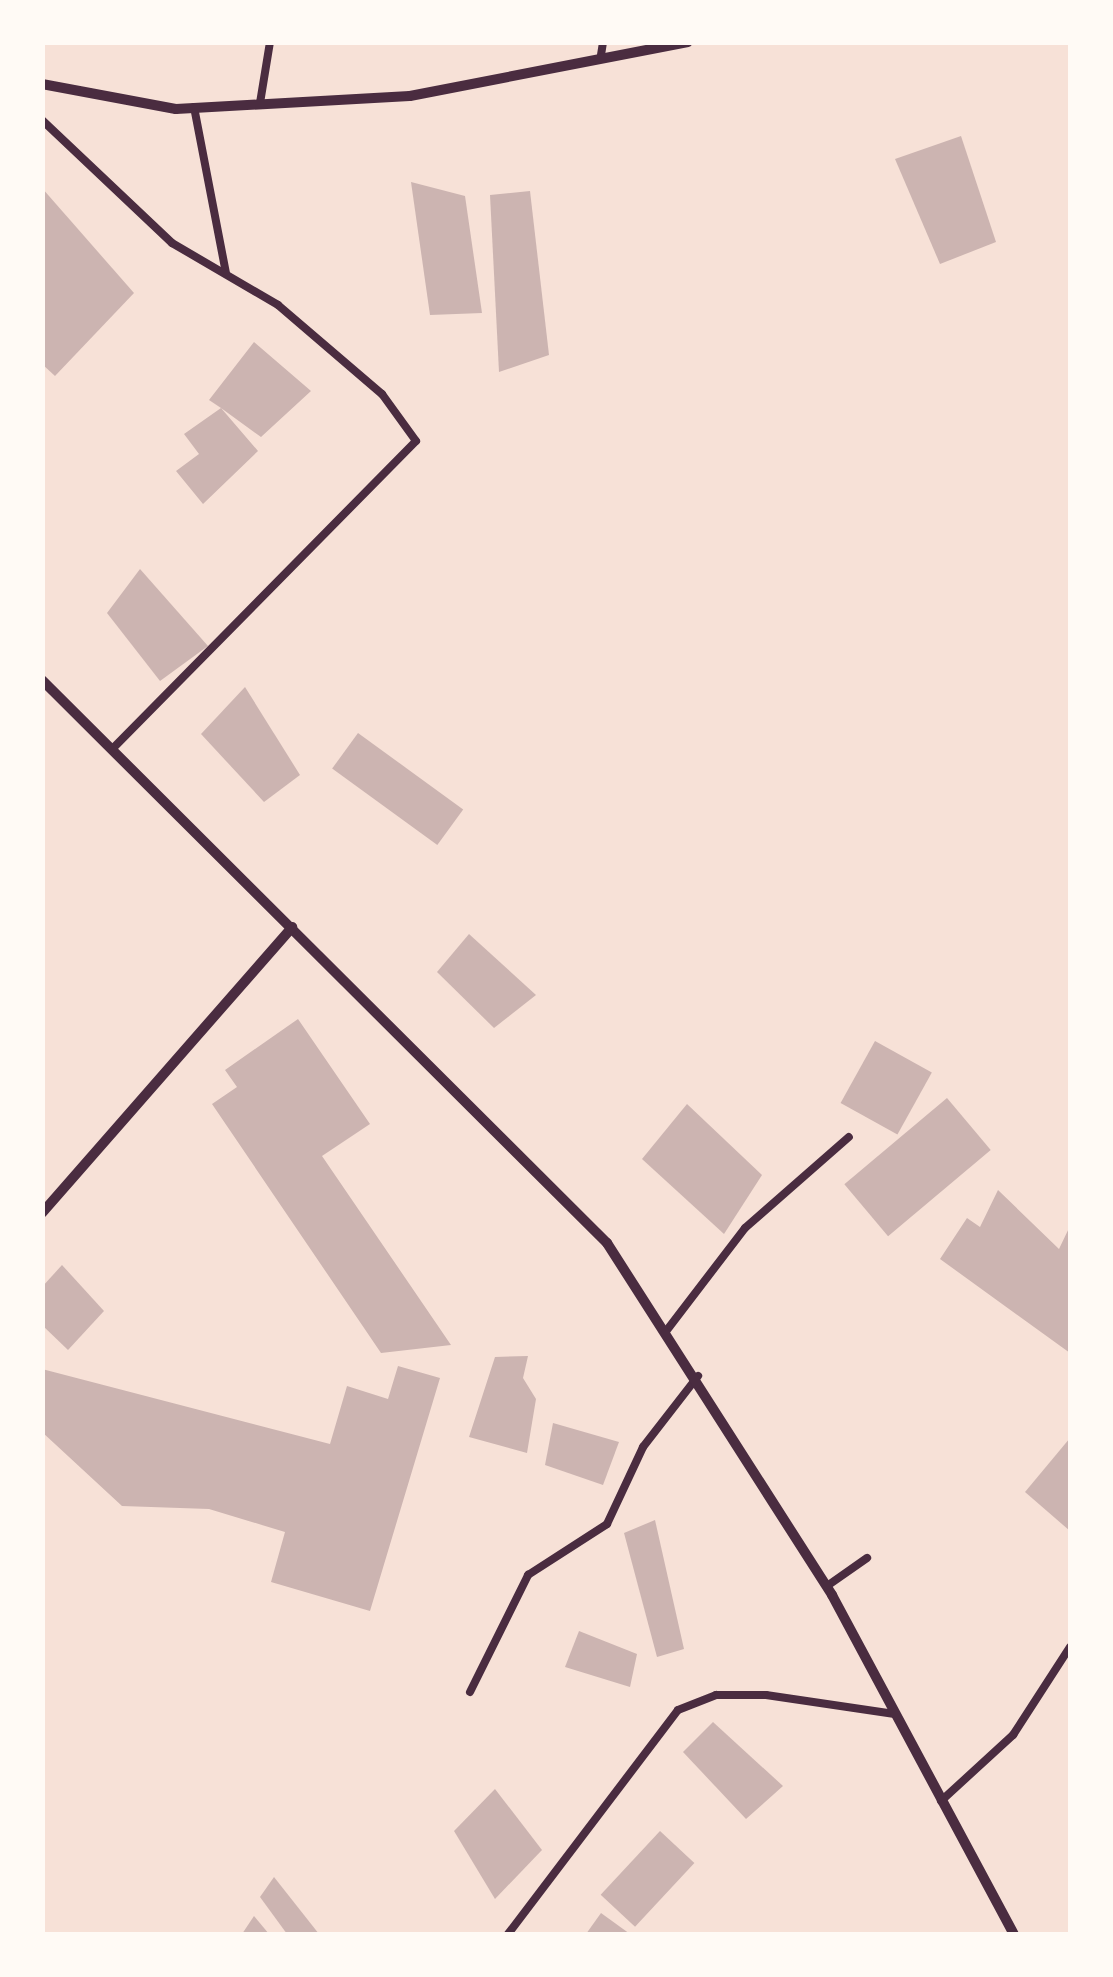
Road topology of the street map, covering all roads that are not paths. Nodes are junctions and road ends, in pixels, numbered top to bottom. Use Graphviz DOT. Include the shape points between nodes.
graph roads {
  1 [pos="270,42"];
  2 [pos="688,42"];
  3 [pos="602,49"];
  4 [pos="42,84"];
  5 [pos="260,103"];
  6 [pos="194,107"];
  7 [pos="42,120"];
  8 [pos="226,274"];
  9 [pos="44,685"];
  10 [pos="113,748"];
  11 [pos="292,927"];
  12 [pos="849,1136"];
  13 [pos="42,1213"];
  14 [pos="667,1330"];
  15 [pos="698,1376"];
  16 [pos="867,1558"];
  17 [pos="827,1586"];
  18 [pos="1070,1648"];
  19 [pos="470,1692"];
  20 [pos="895,1714"];
  21 [pos="941,1801"];
  22 [pos="508,1934"];
  23 [pos="1014,1934"];
  1 -- 5 [label="lane"];
  2 -- 3 [label="street"];
  3 -- 5 [label="street" via="410,96"];
  4 -- 6 [label="street"];
  5 -- 6 [label="street"];
  6 -- 8 [label="lane"];
  7 -- 8 [label="lane" via="172,243"];
  8 -- 10 [label="lane" via="382,394 416,441"];
  9 -- 10 [label="street"];
  10 -- 11 [label="street"];
  11 -- 13 [label="street"];
  11 -- 14 [label="street" via="607,1243"];
  12 -- 14 [label="lane" via="745,1228"];
  14 -- 15 [label="street"];
  15 -- 17 [label="street"];
  15 -- 19 [label="lane" via="643,1447 606,1524 528,1576"];
  16 -- 17 [label="lane"];
  17 -- 20 [label="street"];
  18 -- 21 [label="lane" via="1013,1735"];
  20 -- 21 [label="street"];
  20 -- 22 [label="lane" via="766,1695 716,1695 678,1710"];
  21 -- 23 [label="street"];
}
